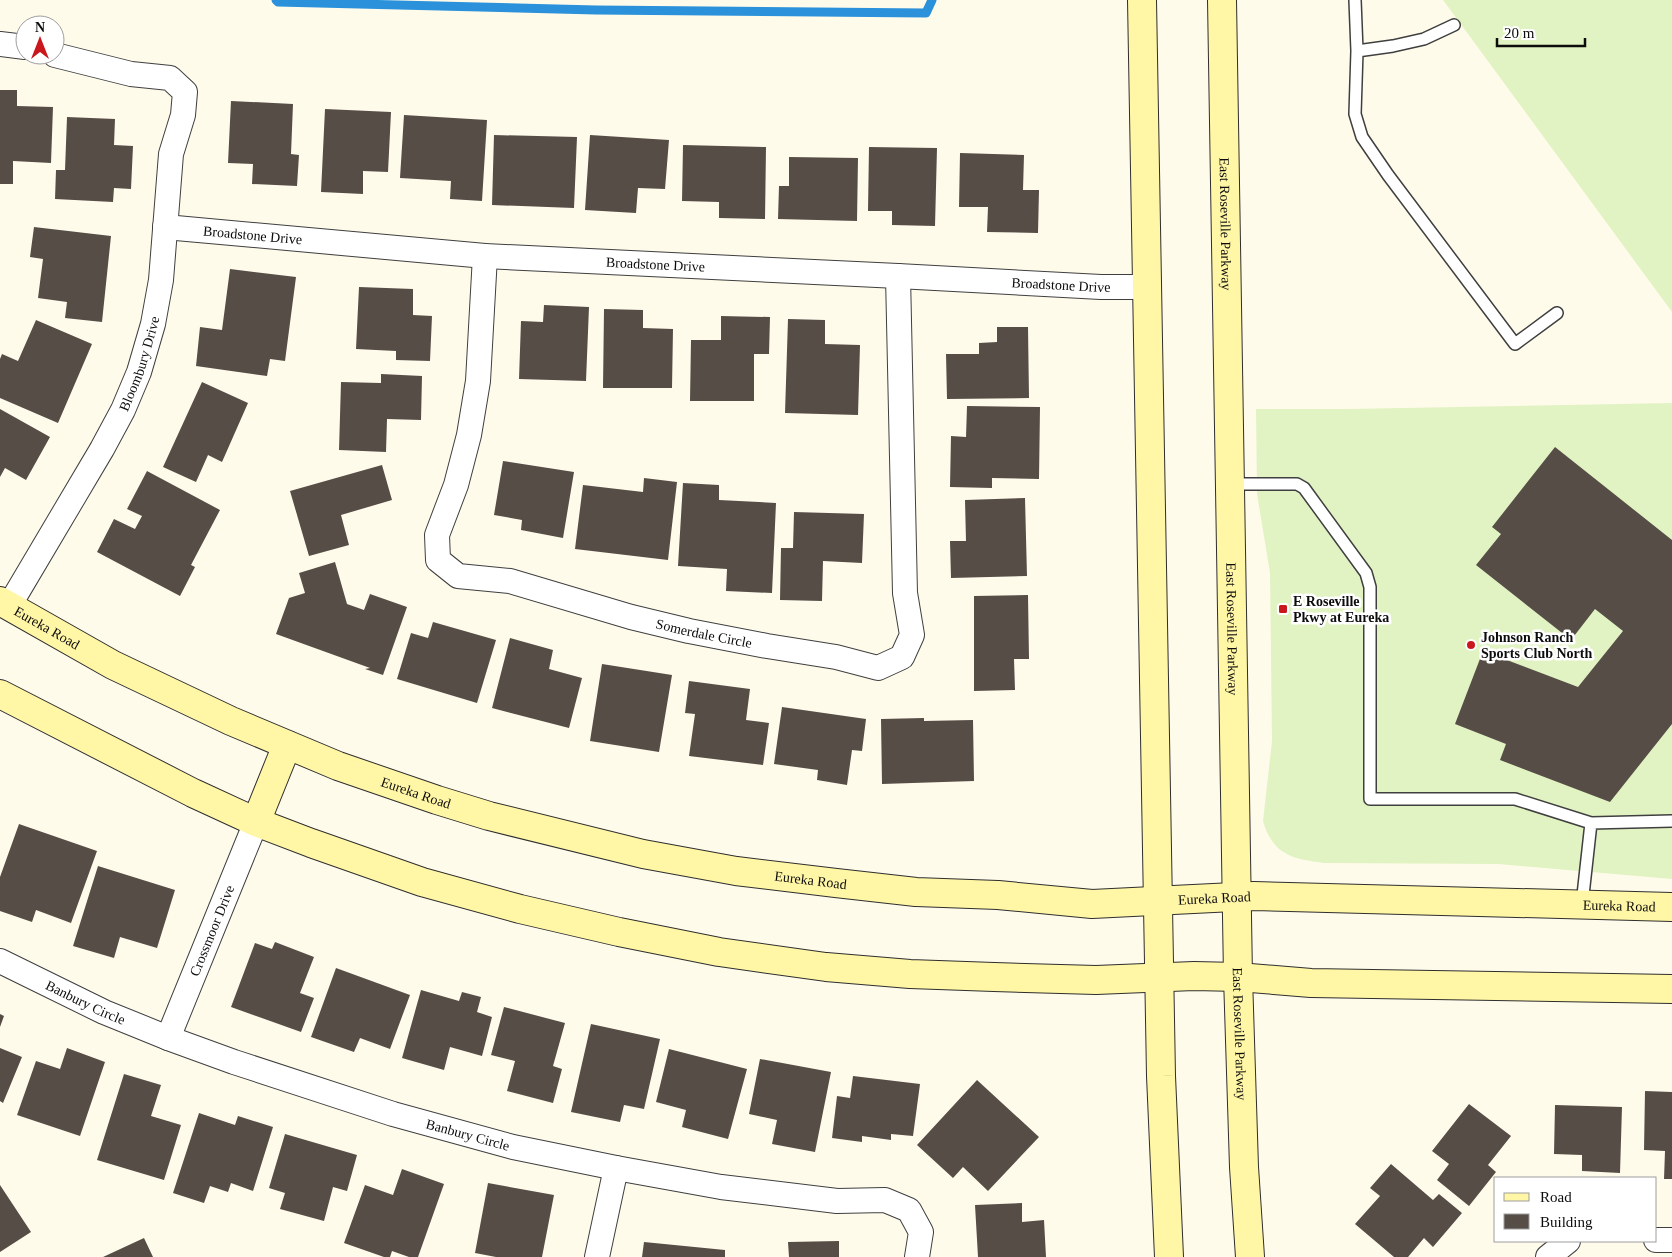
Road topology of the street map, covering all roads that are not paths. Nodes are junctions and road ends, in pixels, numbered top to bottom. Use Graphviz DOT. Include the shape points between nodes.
graph roads {
  1 [pos="1142,0"];
  2 [pos="1222,0"];
  3 [pos="1355,0"];
  4 [pos="1454,26"];
  5 [pos="0,44"];
  6 [pos="15,46"];
  7 [pos="1357,51"];
  8 [pos="65,57"];
  9 [pos="165,227"];
  10 [pos="484,256"];
  11 [pos="898,276"];
  12 [pos="1148,287"];
  13 [pos="1557,313"];
  14 [pos="1230,484"];
  15 [pos="5,604"];
  16 [pos="0,694"];
  17 [pos="287,745"];
  18 [pos="1672,821"];
  19 [pos="256,822"];
  20 [pos="1591,823"];
  21 [pos="1236,897"];
  22 [pos="1159,900"];
  23 [pos="1582,904"];
  24 [pos="1672,907"];
  25 [pos="0,961"];
  26 [pos="1238,977"];
  27 [pos="1160,978"];
  28 [pos="1672,989"];
  29 [pos="168,1038"];
  30 [pos="616,1168"];
  31 [pos="1657,1240"];
  32 [pos="1672,1240"];
  33 [pos="1567,1242"];
  34 [pos="597,1257"];
  35 [pos="917,1257"];
  36 [pos="1169,1257"];
  37 [pos="1250,1257"];
  38 [pos="1548,1257"];
  1 -- 12 [label="main road"];
  2 -- 14 [label="main road, East Roseville Parkway"];
  3 -- 7 [label="lane"];
  4 -- 7 [label="lane" via="1424,39"];
  5 -- 6 [label="street"];
  7 -- 13 [label="lane" via="1355,114 1362,137 1514,344"];
  8 -- 9 [label="street, Bloombury Drive" via="131,74 170,78 185,92 183,115 171,154"];
  9 -- 10 [label="street, Broadstone Drive"];
  9 -- 15 [label="street, Bloombury Drive" via="154,324 123,410"];
  10 -- 11 [label="street, Broadstone Drive"];
  10 -- 11 [label="street, Somerdale Circle" via="478,381 456,486 437,535 438,560 458,576 510,581 689,631 836,657 878,668 902,657 912,635 905,593"];
  11 -- 12 [label="street, Broadstone Drive"];
  12 -- 22 [label="main road"];
  14 -- 20 [label="lane" via="1297,484 1304,488 1366,573 1370,586 1370,799 1515,799"];
  14 -- 21 [label="main road, East Roseville Parkway"];
  15 -- 17 [label="main road, Eureka Road" via="112,665"];
  16 -- 19 [label="main road"];
  17 -- 19 [label="main road"];
  17 -- 22 [label="main road, Eureka Road" via="338,766 490,816 643,854 736,871 916,892 998,895 1092,904"];
  18 -- 20 [label="lane"];
  19 -- 27 [label="main road" via="422,882 529,911 719,952 826,967 910,974 1072,980"];
  19 -- 29 [label="street, Crossmoor Drive"];
  20 -- 23 [label="lane"];
  21 -- 22 [label="main road, Eureka Road"];
  21 -- 23 [label="main road, Eureka Road"];
  21 -- 26 [label="main road, East Roseville Parkway"];
  22 -- 27 [label="main road"];
  23 -- 24 [label="main road, Eureka Road"];
  25 -- 29 [label="street, Banbury Circle" via="104,1012"];
  26 -- 27 [label="main road"];
  26 -- 28 [label="main road" via="1312,983"];
  26 -- 37 [label="main road, East Roseville Parkway"];
  27 -- 36 [label="main road"];
  29 -- 30 [label="street, Banbury Circle" via="393,1114 513,1147"];
  30 -- 34 [label="street"];
  30 -- 35 [label="street, Banbury Circle" via="720,1187 818,1199 885,1200 909,1210 920,1232"];
  31 -- 32 [label="street"];
  33 -- 38 [label="street"];
}
